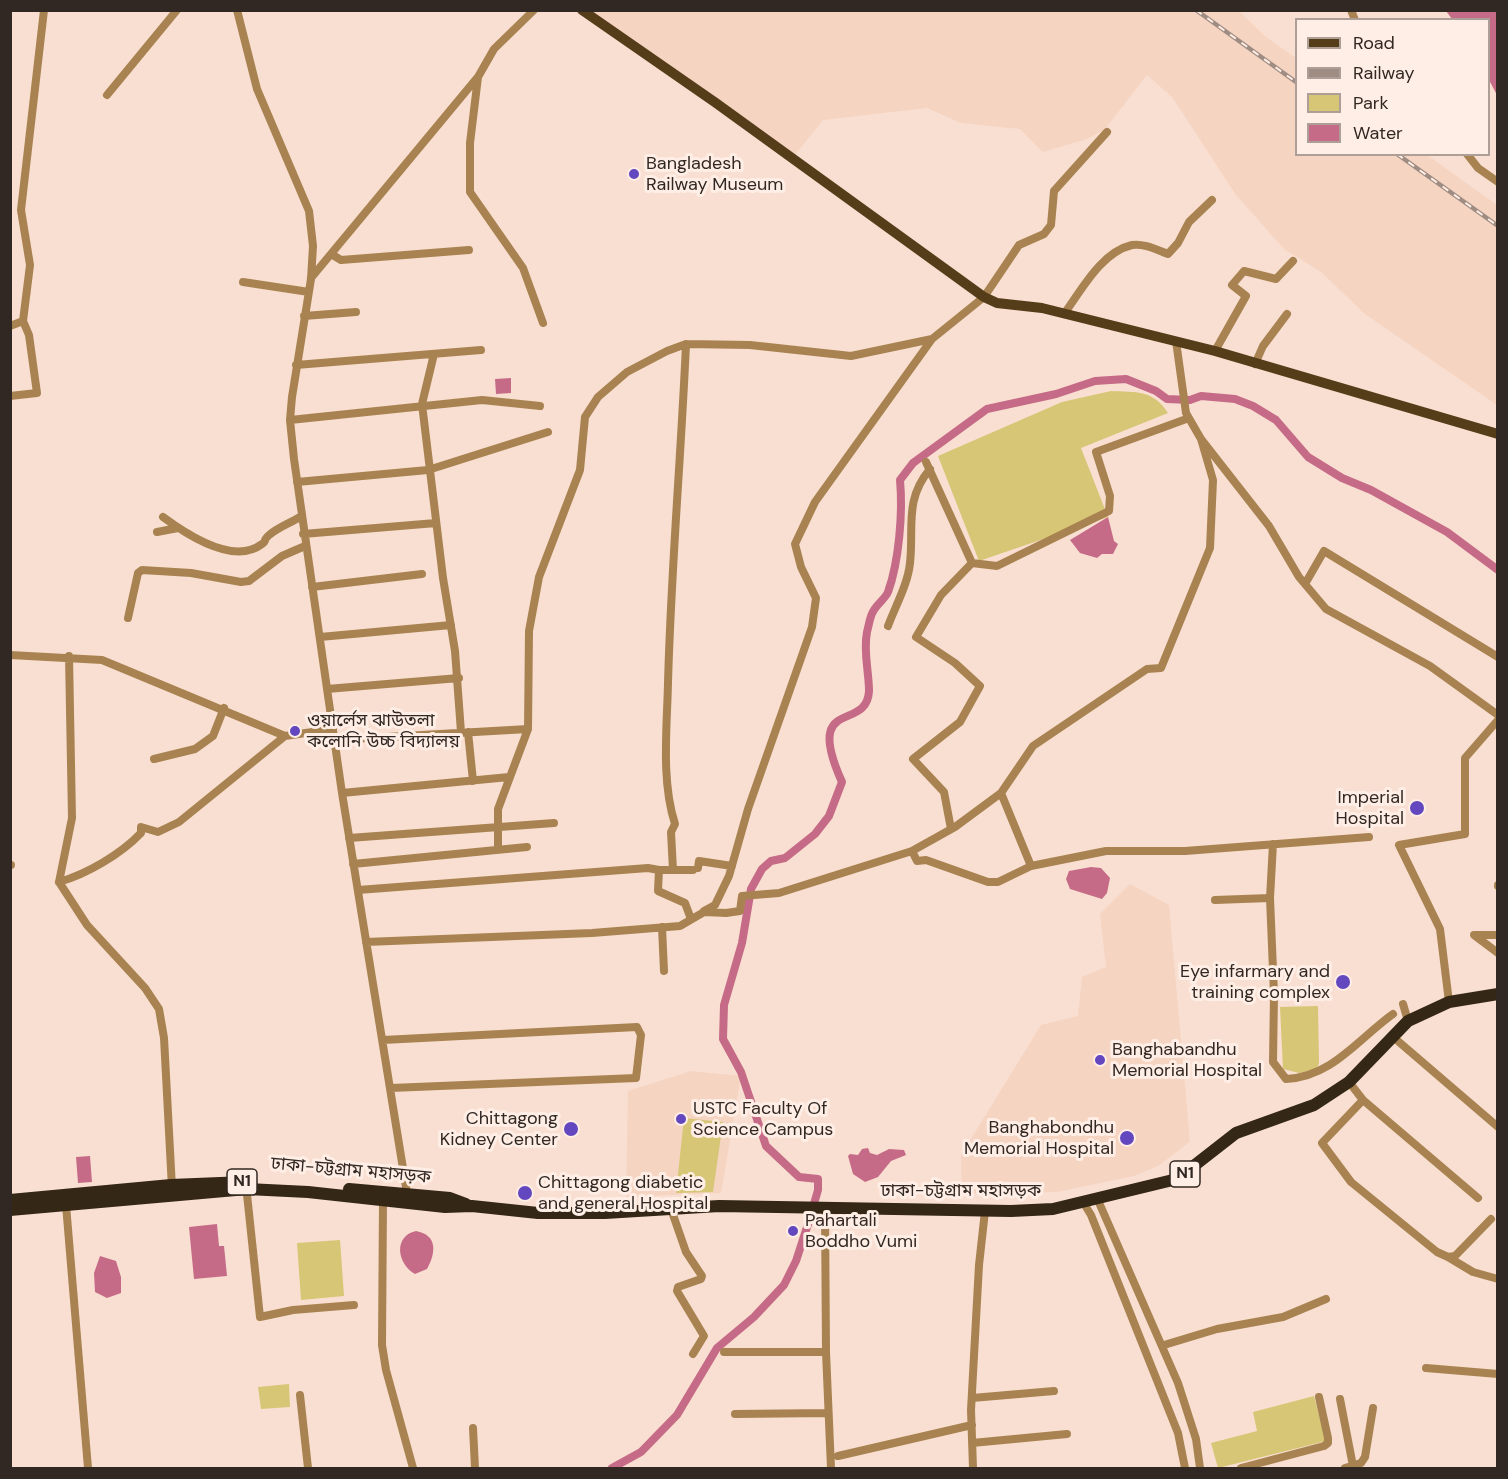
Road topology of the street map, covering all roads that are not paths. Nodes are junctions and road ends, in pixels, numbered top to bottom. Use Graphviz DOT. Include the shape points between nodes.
graph roads {
  1 [pos="44,10"];
  2 [pos="177,10"];
  3 [pos="237,10"];
  4 [pos="534,10"];
  5 [pos="582,10"];
  6 [pos="478,77"];
  7 [pos="106,95"];
  8 [pos="1107,132"];
  9 [pos="1469,156"];
  10 [pos="1497,182"];
  11 [pos="1212,200"];
  12 [pos="469,250"];
  13 [pos="331,254"];
  14 [pos="341,260"];
  15 [pos="1293,261"];
  16 [pos="323,264"];
  17 [pos="312,265"];
  18 [pos="311,279"];
  19 [pos="243,282"];
  20 [pos="309,292"];
  21 [pos="984,297"];
  22 [pos="356,312"];
  23 [pos="1064,314"];
  24 [pos="1287,314"];
  25 [pos="304,316"];
  26 [pos="23,321"];
  27 [pos="543,323"];
  28 [pos="10,327"];
  29 [pos="932,339"];
  30 [pos="1176,341"];
  31 [pos="686,344"];
  32 [pos="481,350"];
  33 [pos="1215,351"];
  34 [pos="434,354"];
  35 [pos="1255,364"];
  36 [pos="296,365"];
  37 [pos="10,396"];
  38 [pos="422,404"];
  39 [pos="540,406"];
  40 [pos="1188,416"];
  41 [pos="290,420"];
  42 [pos="548,432"];
  43 [pos="1497,434"];
  44 [pos="1201,439"];
  45 [pos="428,470"];
  46 [pos="297,482"];
  47 [pos="163,517"];
  48 [pos="300,518"];
  49 [pos="436,523"];
  50 [pos="178,528"];
  51 [pos="157,532"];
  52 [pos="303,534"];
  53 [pos="305,546"];
  54 [pos="972,563"];
  55 [pos="422,574"];
  56 [pos="1305,584"];
  57 [pos="312,587"];
  58 [pos="128,618"];
  59 [pos="451,625"];
  60 [pos="888,626"];
  61 [pos="320,637"];
  62 [pos="10,655"];
  63 [pos="69,656"];
  64 [pos="1497,657"];
  65 [pos="459,678"];
  66 [pos="327,689"];
  67 [pos="224,708"];
  68 [pos="1497,715"];
  69 [pos="1497,720"];
  70 [pos="333,729"];
  71 [pos="528,729"];
  72 [pos="465,732"];
  73 [pos="285,736"];
  74 [pos="334,740"];
  75 [pos="153,759"];
  76 [pos="509,777"];
  77 [pos="473,781"];
  78 [pos="1001,793"];
  79 [pos="342,794"];
  80 [pos="554,823"];
  81 [pos="496,828"];
  82 [pos="951,829"];
  83 [pos="1369,837"];
  84 [pos="350,838"];
  85 [pos="1273,844"];
  86 [pos="527,847"];
  87 [pos="498,849"];
  88 [pos="912,851"];
  89 [pos="353,864"];
  90 [pos="732,866"];
  91 [pos="1031,866"];
  92 [pos="658,870"];
  93 [pos="673,870"];
  94 [pos="59,882"];
  95 [pos="358,890"];
  96 [pos="1270,898"];
  97 [pos="1215,900"];
  98 [pos="704,912"];
  99 [pos="691,919"];
  100 [pos="662,927"];
  101 [pos="1497,935"];
  102 [pos="366,942"];
  103 [pos="1497,953"];
  104 [pos="664,971"];
  105 [pos="1497,994"];
  106 [pos="1449,1002"];
  107 [pos="1403,1004"];
  108 [pos="1393,1014"];
  109 [pos="1408,1021"];
  110 [pos="1392,1036"];
  111 [pos="383,1040"];
  112 [pos="1349,1082"];
  113 [pos="391,1088"];
  114 [pos="1363,1100"];
  115 [pos="1497,1127"];
  116 [pos="246,1186"];
  117 [pos="172,1189"];
  118 [pos="407,1193"];
  119 [pos="1097,1198"];
  120 [pos="1478,1198"];
  121 [pos="10,1200"];
  122 [pos="383,1201"];
  123 [pos="1083,1202"];
  124 [pos="66,1205"];
  125 [pos="472,1206"];
  126 [pos="818,1208"];
  127 [pos="671,1209"];
  128 [pos="10,1210"];
  129 [pos="986,1211"];
  130 [pos="1491,1219"];
  131 [pos="1448,1257"];
  132 [pos="1497,1278"];
  133 [pos="1326,1299"];
  134 [pos="354,1305"];
  135 [pos="1164,1345"];
  136 [pos="724,1352"];
  137 [pos="826,1352"];
  138 [pos="693,1354"];
  139 [pos="1426,1368"];
  140 [pos="1497,1374"];
  141 [pos="1054,1391"];
  142 [pos="300,1395"];
  143 [pos="1319,1397"];
  144 [pos="972,1398"];
  145 [pos="1340,1399"];
  146 [pos="1373,1408"];
  147 [pos="828,1413"];
  148 [pos="735,1414"];
  149 [pos="972,1425"];
  150 [pos="473,1428"];
  151 [pos="1067,1434"];
  152 [pos="972,1443"];
  153 [pos="838,1456"];
  154 [pos="1349,1467"];
  155 [pos="88,1468"];
  156 [pos="308,1468"];
  157 [pos="413,1468"];
  158 [pos="475,1468"];
  159 [pos="831,1468"];
  160 [pos="973,1468"];
  161 [pos="1185,1468"];
  162 [pos="1200,1468"];
  163 [pos="1241,1468"];
  1 -- 26 [label="street" via="21,210 30,265"];
  2 -- 7 [label="street"];
  3 -- 17 [label="street" via="257,89 309,211"];
  4 -- 6 [label="street" via="494,48"];
  5 -- 21 [label="main road"];
  6 -- 13 [label="street"];
  6 -- 27 [label="street" via="470,143 470,192 522,268"];
  8 -- 21 [label="street" via="1054,191 1052,225 1044,234 1019,245"];
  9 -- 10 [label="street"];
  11 -- 23 [label="street" via="1189,222 1168,254 1132,245 1093,274"];
  12 -- 14 [label="street"];
  13 -- 14 [label="street"];
  13 -- 16 [label="street"];
  14 -- 16 [label="street"];
  15 -- 33 [label="street" via="1276,279 1244,271 1232,285 1246,296"];
  16 -- 17 [label="street"];
  16 -- 18 [label="street"];
  17 -- 18 [label="street"];
  18 -- 20 [label="street"];
  19 -- 20 [label="street"];
  20 -- 25 [label="street"];
  21 -- 23 [label="main road" via="997,303"];
  21 -- 29 [label="street"];
  22 -- 25 [label="street"];
  23 -- 30 [label="main road"];
  24 -- 35 [label="street"];
  25 -- 36 [label="street"];
  26 -- 28 [label="street"];
  26 -- 37 [label="street" via="29,335 37,393"];
  29 -- 31 [label="street" via="851,356 750,345"];
  29 -- 90 [label="street" via="815,501 795,544 816,598 812,627 758,777"];
  30 -- 33 [label="main road"];
  30 -- 40 [label="street"];
  31 -- 71 [label="street" via="627,372 598,397 585,417 580,470 539,577 529,631"];
  31 -- 93 [label="street" via="670,588 668,773 675,824 671,832"];
  32 -- 34 [label="street"];
  33 -- 35 [label="main road"];
  34 -- 36 [label="street"];
  34 -- 38 [label="street"];
  35 -- 43 [label="main road"];
  36 -- 41 [label="street"];
  38 -- 39 [label="street" via="482,400"];
  38 -- 41 [label="street"];
  38 -- 45 [label="street"];
  40 -- 44 [label="street"];
  40 -- 54 [label="street" via="1096,452 1110,496 1109,511 997,566"];
  41 -- 46 [label="street"];
  42 -- 45 [label="street"];
  44 -- 56 [label="street" via="1269,526"];
  44 -- 78 [label="street" via="1213,480 1210,548 1161,668 1147,669 1033,746"];
  45 -- 46 [label="street"];
  45 -- 49 [label="street"];
  46 -- 48 [label="street"];
  47 -- 50 [label="street"];
  48 -- 50 [label="street" via="267,536 261,545 239,550 223,549"];
  48 -- 52 [label="street"];
  49 -- 52 [label="street"];
  49 -- 59 [label="street"];
  50 -- 51 [label="street"];
  52 -- 53 [label="street"];
  53 -- 57 [label="street"];
  53 -- 58 [label="street" via="282,556 249,581 142,570"];
  54 -- 60 [label="street" via="928,466 916,486 910,566"];
  54 -- 82 [label="street" via="941,595 916,637 955,663 980,686 960,722 913,759 944,792"];
  55 -- 57 [label="street"];
  56 -- 64 [label="street" via="1324,551"];
  56 -- 68 [label="street" via="1326,609 1430,666"];
  57 -- 61 [label="street"];
  59 -- 61 [label="street"];
  59 -- 65 [label="street"];
  61 -- 66 [label="street"];
  62 -- 63 [label="street"];
  63 -- 67 [label="street" via="102,660"];
  63 -- 94 [label="street" via="72,818"];
  65 -- 66 [label="street"];
  65 -- 72 [label="street"];
  66 -- 70 [label="street"];
  67 -- 73 [label="street"];
  67 -- 75 [label="street" via="213,736 195,749"];
  69 -- 106 [label="street" via="1465,758 1465,834 1399,845 1440,929"];
  70 -- 73 [label="street"];
  70 -- 74 [label="street"];
  71 -- 72 [label="street"];
  71 -- 76 [label="street"];
  72 -- 74 [label="street"];
  72 -- 77 [label="street"];
  73 -- 94 [label="street" via="179,822 158,832 141,826 141,832 126,846 78,877"];
  74 -- 79 [label="street"];
  76 -- 77 [label="street"];
  76 -- 81 [label="street"];
  77 -- 79 [label="street"];
  78 -- 82 [label="street"];
  78 -- 91 [label="street"];
  79 -- 84 [label="street"];
  80 -- 81 [label="street"];
  81 -- 84 [label="street"];
  81 -- 87 [label="street"];
  82 -- 88 [label="street"];
  83 -- 85 [label="street"];
  84 -- 89 [label="street"];
  85 -- 91 [label="street" via="1185,851 1106,851"];
  85 -- 96 [label="street"];
  86 -- 87 [label="street"];
  87 -- 89 [label="street"];
  88 -- 91 [label="street" via="917,861 926,860 988,882 998,882"];
  88 -- 98 [label="street" via="779,892 742,896 740,911"];
  89 -- 95 [label="street"];
  90 -- 93 [label="street" via="699,861 696,869"];
  90 -- 98 [label="street" via="715,905"];
  92 -- 93 [label="street"];
  92 -- 95 [label="street" via="637,868"];
  92 -- 99 [label="street" via="658,891 685,903"];
  94 -- 117 [label="street" via="87,925 146,988 159,1009"];
  95 -- 102 [label="street"];
  96 -- 97 [label="street"];
  96 -- 108 [label="street" via="1273,1062 1286,1079 1320,1072"];
  98 -- 99 [label="street"];
  99 -- 100 [label="street" via="680,926"];
  100 -- 102 [label="street"];
  100 -- 104 [label="street"];
  101 -- 103 [label="street" via="1474,935"];
  102 -- 111 [label="street"];
  105 -- 106 [label="highway, ঢাকা-চট্টগ্রাম মহাসড়ক / N1"];
  106 -- 109 [label="highway, ঢাকা-চট্টগ্রাম মহাসড়ক / N1"];
  107 -- 109 [label="street"];
  109 -- 110 [label="highway, ঢাকা-চট্টগ্রাম মহাসড়ক / N1"];
  110 -- 112 [label="highway, ঢাকা-চট্টগ্রাম মহাসড়ক / N1"];
  110 -- 115 [label="street"];
  111 -- 113 [label="street"];
  111 -- 113 [label="street" via="636,1027 641,1035 636,1078"];
  112 -- 114 [label="street"];
  112 -- 119 [label="highway, ঢাকা-চট্টগ্রাম মহাসড়ক / N1" via="1314,1104 1236,1133 1177,1179"];
  113 -- 118 [label="street"];
  114 -- 120 [label="street"];
  114 -- 131 [label="street" via="1322,1143 1351,1182"];
  116 -- 117 [label="highway, ঢাকা-চট্টগ্রাম মহাসড়ক / N1"];
  116 -- 118 [label="highway, ঢাকা-চট্টগ্রাম মহাসড়ক / N1"];
  116 -- 122 [label="highway, ঢাকা-চট্টগ্রাম মহাসড়ক / N1"];
  116 -- 134 [label="street" via="260,1317"];
  117 -- 121 [label="highway, ঢাকা-চট্টগ্রাম মহাসড়ক / N1"];
  117 -- 124 [label="highway, ঢাকা-চট্টগ্রাম মহাসড়ক / N1"];
  118 -- 125 [label="highway, ঢাকা-চট্টগ্রাম মহাসড়ক / N1" via="450,1198"];
  119 -- 123 [label="highway, ঢাকা-চট্টগ্রাম মহাসড়ক / N1"];
  119 -- 135 [label="street"];
  122 -- 125 [label="highway, ঢাকা-চট্টগ্রাম মহাসড়ক / N1" via="445,1208"];
  122 -- 157 [label="street" via="382,1345"];
  123 -- 129 [label="highway, ঢাকা-চট্টগ্রাম মহাসড়ক / N1" via="1034,1210"];
  123 -- 161 [label="street" via="1148,1352 1178,1433"];
  124 -- 128 [label="highway, ঢাকা-চট্টগ্রাম মহাসড়ক / N1"];
  124 -- 155 [label="street"];
  125 -- 127 [label="highway, ঢাকা-চট্টগ্রাম মহাসড়ক / N1" via="567,1214"];
  126 -- 127 [label="highway, ঢাকা-চট্টগ্রাম মহাসড়ক / N1"];
  126 -- 129 [label="highway, ঢাকা-চট্টগ্রাম মহাসড়ক / N1"];
  126 -- 137 [label="street"];
  127 -- 138 [label="street" via="686,1252 702,1276 677,1291 704,1336"];
  129 -- 144 [label="street"];
  130 -- 131 [label="street" via="1455,1256"];
  131 -- 132 [label="street" via="1473,1272"];
  133 -- 135 [label="street" via="1283,1317 1217,1329"];
  135 -- 162 [label="street" via="1193,1428"];
  136 -- 137 [label="street"];
  137 -- 147 [label="street"];
  139 -- 140 [label="street"];
  141 -- 144 [label="street"];
  142 -- 156 [label="street"];
  143 -- 163 [label="street" via="1328,1438 1324,1446"];
  144 -- 149 [label="street"];
  145 -- 154 [label="street"];
  146 -- 154 [label="street" via="1365,1457"];
  147 -- 148 [label="street"];
  147 -- 159 [label="street"];
  149 -- 152 [label="street"];
  149 -- 153 [label="street"];
  150 -- 158 [label="street"];
  151 -- 152 [label="street"];
  152 -- 160 [label="street"];
}
